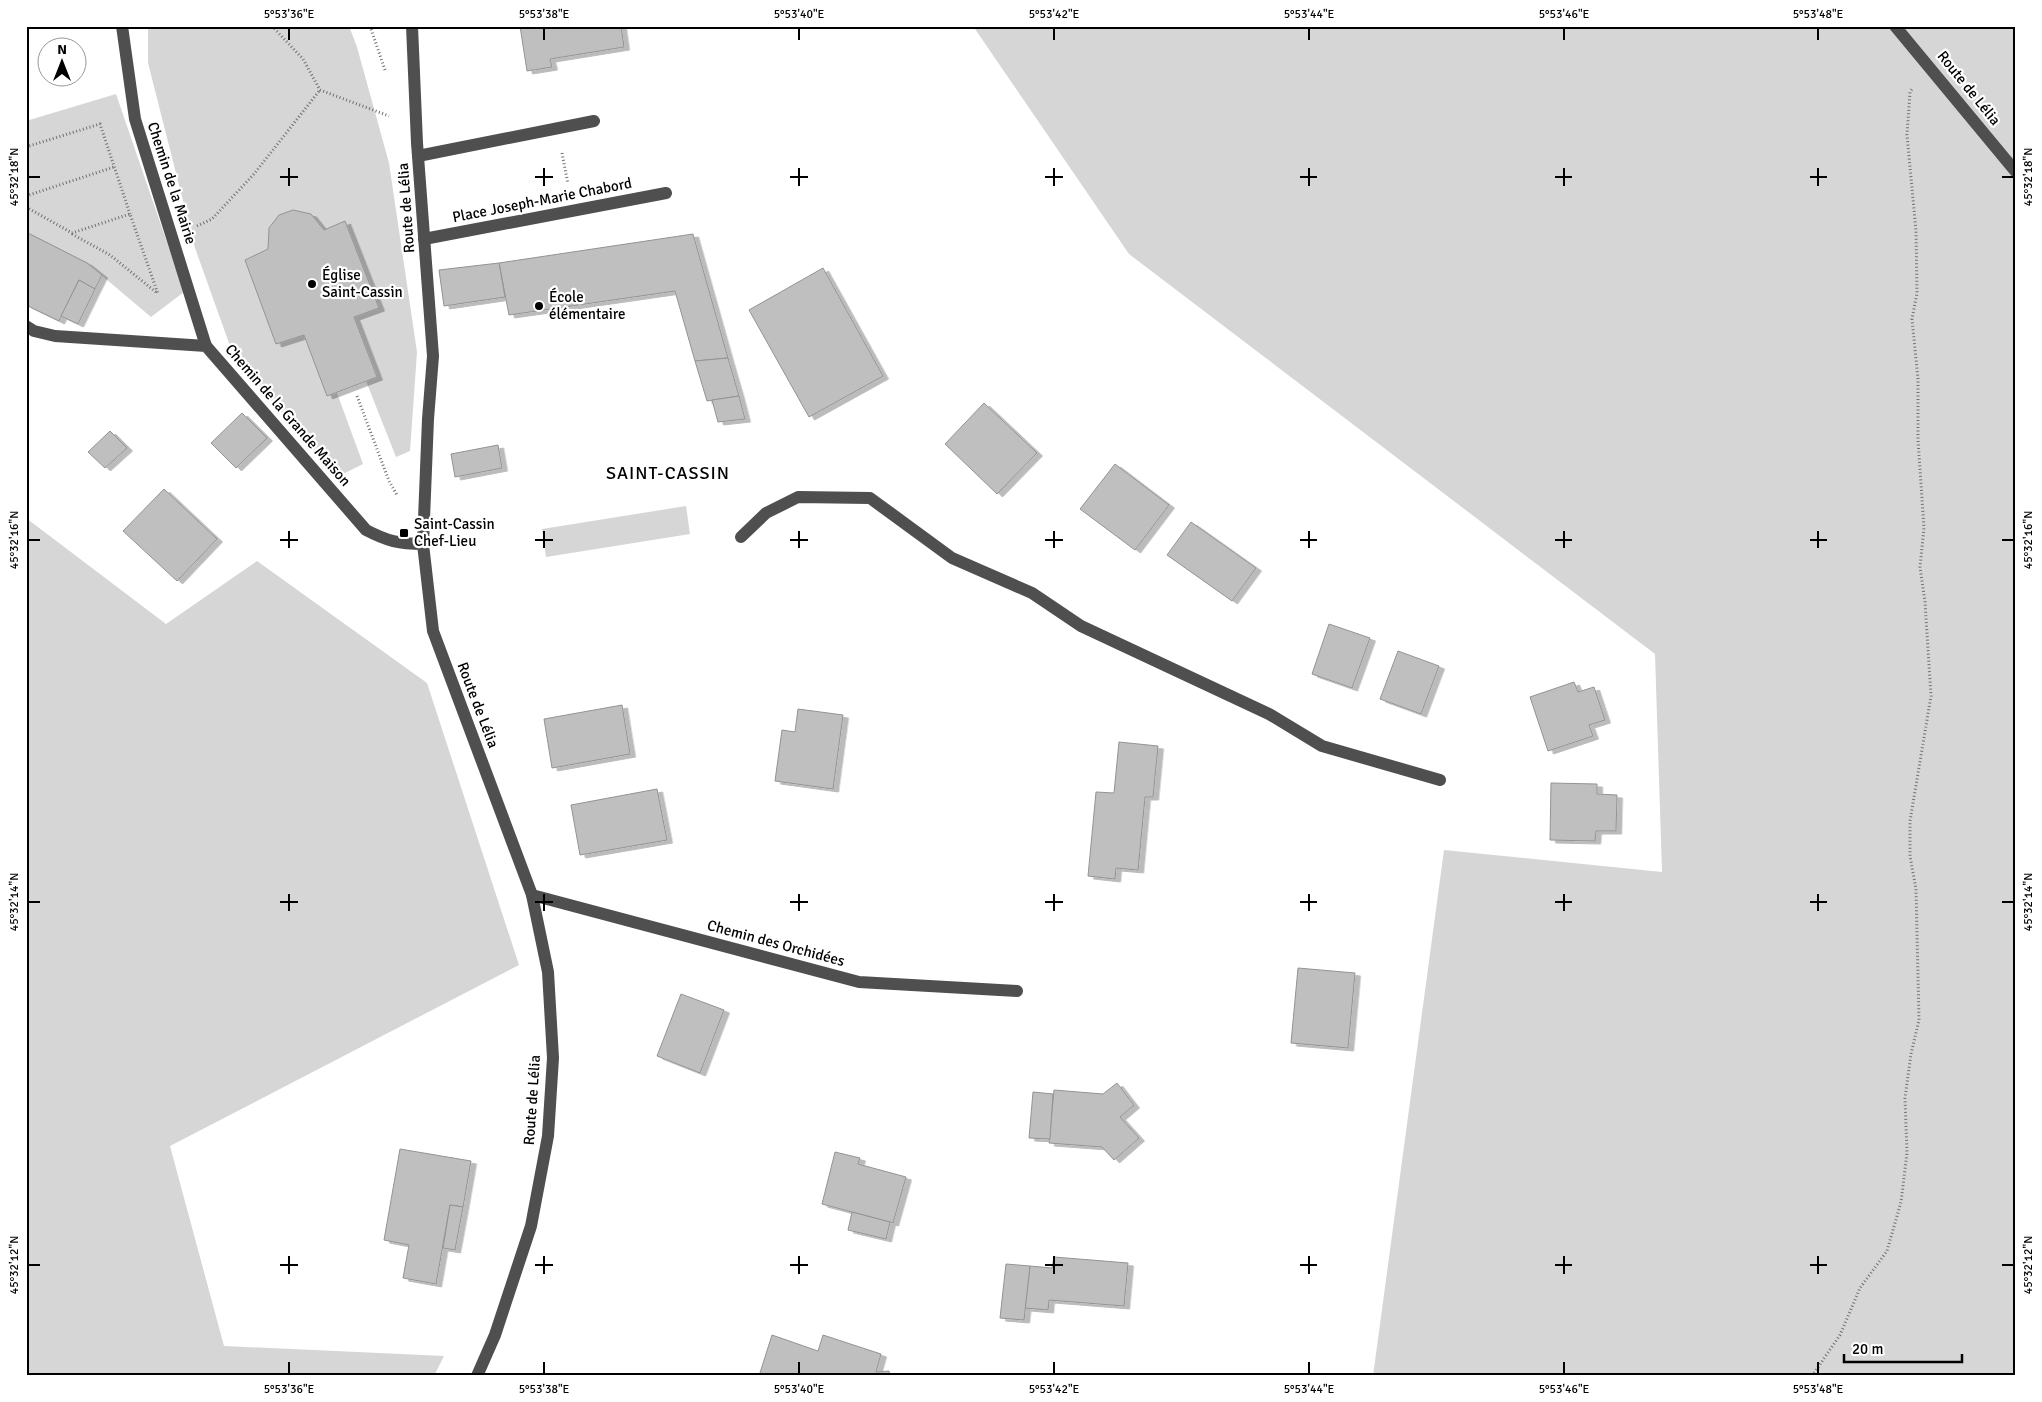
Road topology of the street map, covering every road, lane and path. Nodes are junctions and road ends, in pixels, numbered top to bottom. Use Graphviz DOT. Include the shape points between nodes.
graph roads {
  1 [pos="122,26"];
  2 [pos="272,26"];
  3 [pos="412,26"];
  4 [pos="1895,26"];
  5 [pos="1929,66"];
  6 [pos="320,90"];
  7 [pos="395,118"];
  8 [pos="594,121"];
  9 [pos="557,128"];
  10 [pos="26,148"];
  11 [pos="418,156"];
  12 [pos="114,167"];
  13 [pos="2016,172"];
  14 [pos="666,193"];
  15 [pos="26,196"];
  16 [pos="26,207"];
  17 [pos="573,211"];
  18 [pos="130,214"];
  19 [pos="72,233"];
  20 [pos="172,237"];
  21 [pos="424,239"];
  22 [pos="26,326"];
  23 [pos="206,346"];
  24 [pos="357,396"];
  25 [pos="398,496"];
  26 [pos="741,537"];
  27 [pos="423,544"];
  28 [pos="1440,780"];
  29 [pos="532,895"];
  30 [pos="1017,991"];
  31 [pos="477,1376"];
  32 [pos="1812,1376"];
  1 -- 20 [label="street, Chemin de la Mairie" via="135,119"];
  2 -- 6 [label="path" via="303,59"];
  3 -- 11 [label="street, Route de Lélia"];
  4 -- 5 [label="street, Route de Lélia"];
  5 -- 13 [label="street, Route de Lélia"];
  5 -- 32 [label="path" via="1910,92 1907,135 1916,231 1917,293 1912,319 1924,528 1920,567 1926,602 1930,696 1910,822 1910,856 1916,889 1919,1020 1905,1098 1907,1153 1901,1202 1887,1251 1860,1288 1840,1335"];
  6 -- 7 [label="path"];
  6 -- 20 [label="path" via="254,174 212,219"];
  8 -- 9 [label="street"];
  9 -- 11 [label="street"];
  9 -- 17 [label="path"];
  10 -- 12 [label="path" via="100,124"];
  11 -- 21 [label="street, Route de Lélia"];
  12 -- 15 [label="path"];
  12 -- 18 [label="path"];
  14 -- 17 [label="street, Place Joseph-Marie Chabord"];
  16 -- 19 [label="path"];
  17 -- 21 [label="street, Place Joseph-Marie Chabord"];
  18 -- 19 [label="path"];
  18 -- 19 [label="path" via="158,294 110,255"];
  20 -- 23 [label="street, Chemin de la Mairie"];
  21 -- 27 [label="street, Route de Lélia" via="434,356"];
  22 -- 23 [label="street, Chemin de la Grande Maison" via="55,336"];
  23 -- 27 [label="street, Chemin de la Grande Maison" via="366,530 400,544"];
  24 -- 25 [label="path" via="389,481"];
  26 -- 28 [label="street" via="766,513 798,497 870,498 952,558 1032,593 1081,626 1269,714 1322,746"];
  27 -- 29 [label="street, Route de Lélia" via="433,631"];
  29 -- 30 [label="street, Chemin des Orchidées" via="859,982"];
  29 -- 31 [label="street, Route de Lélia" via="548,972 553,1058 548,1136 531,1226 495,1335"];
}
